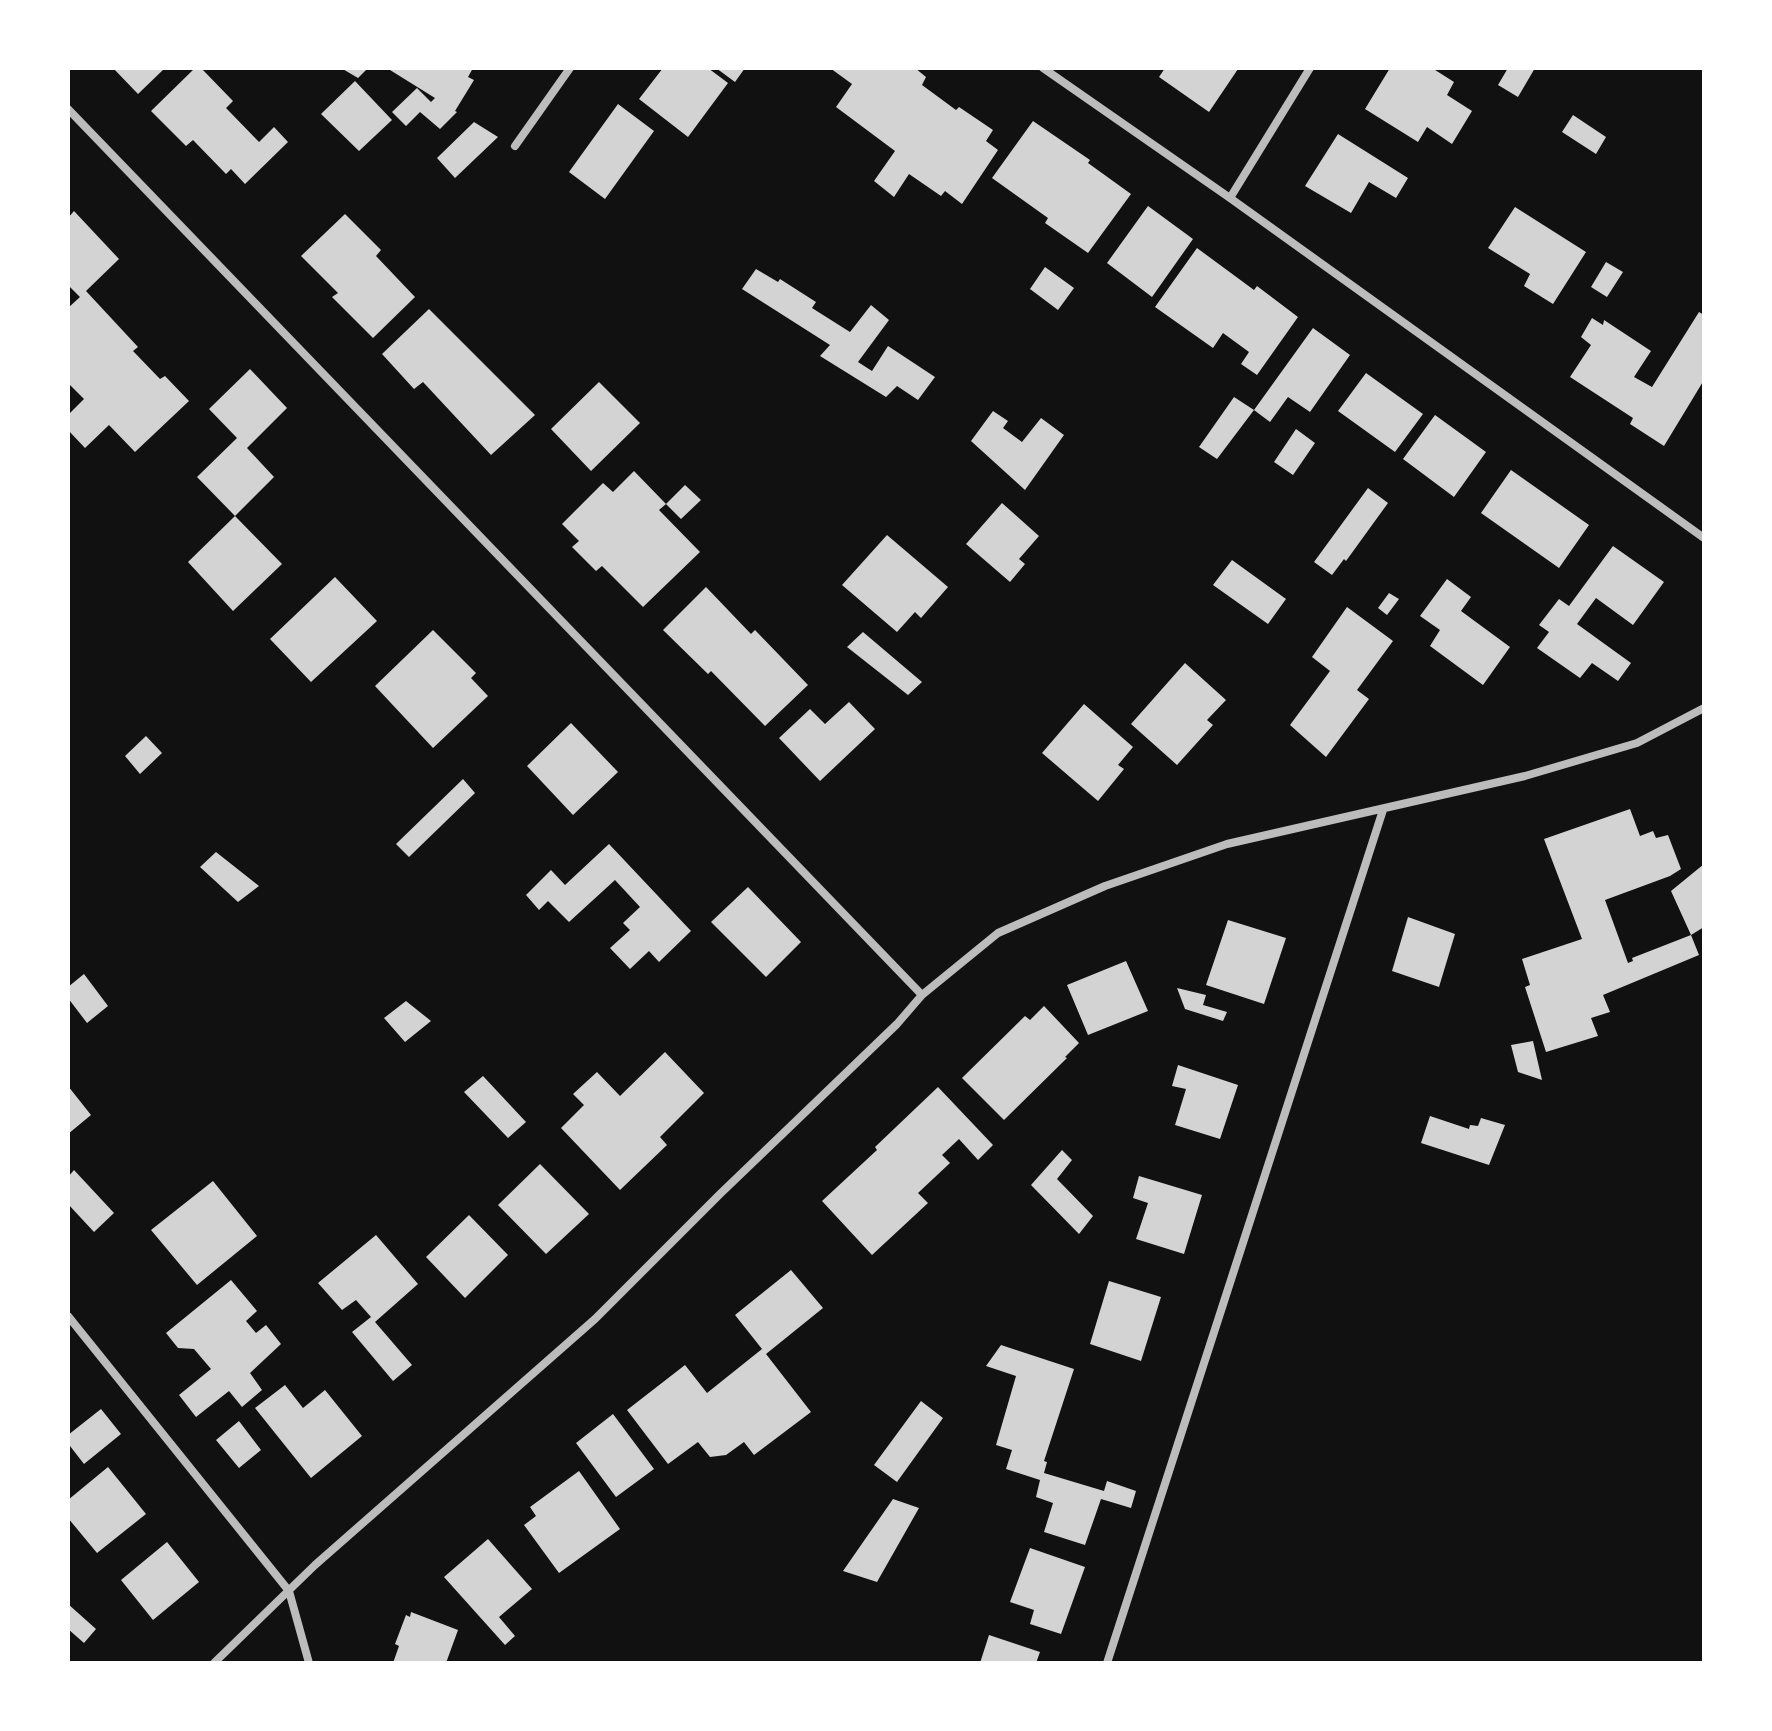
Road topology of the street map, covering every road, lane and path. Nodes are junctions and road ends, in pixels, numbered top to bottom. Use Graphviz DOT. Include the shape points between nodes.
graph roads {
  1 [pos="570,68"];
  2 [pos="1043,68"];
  3 [pos="1310,68"];
  4 [pos="68,109"];
  5 [pos="515,146"];
  6 [pos="1230,198"];
  7 [pos="1704,538"];
  8 [pos="1704,708"];
  9 [pos="1383,810"];
  10 [pos="922,995"];
  11 [pos="68,1316"];
  12 [pos="289,1591"];
  13 [pos="214,1663"];
  14 [pos="309,1663"];
  15 [pos="1107,1663"];
  1 -- 5 [label="street"];
  2 -- 6 [label="street"];
  3 -- 6 [label="street"];
  4 -- 10 [label="street"];
  6 -- 7 [label="street"];
  8 -- 9 [label="street" via="1637,743"];
  9 -- 10 [label="street" via="1227,844 1105,886 998,933"];
  9 -- 15 [label="street"];
  10 -- 12 [label="street" via="595,1319"];
  11 -- 12 [label="street"];
  12 -- 13 [label="street"];
  12 -- 14 [label="street"];
}
